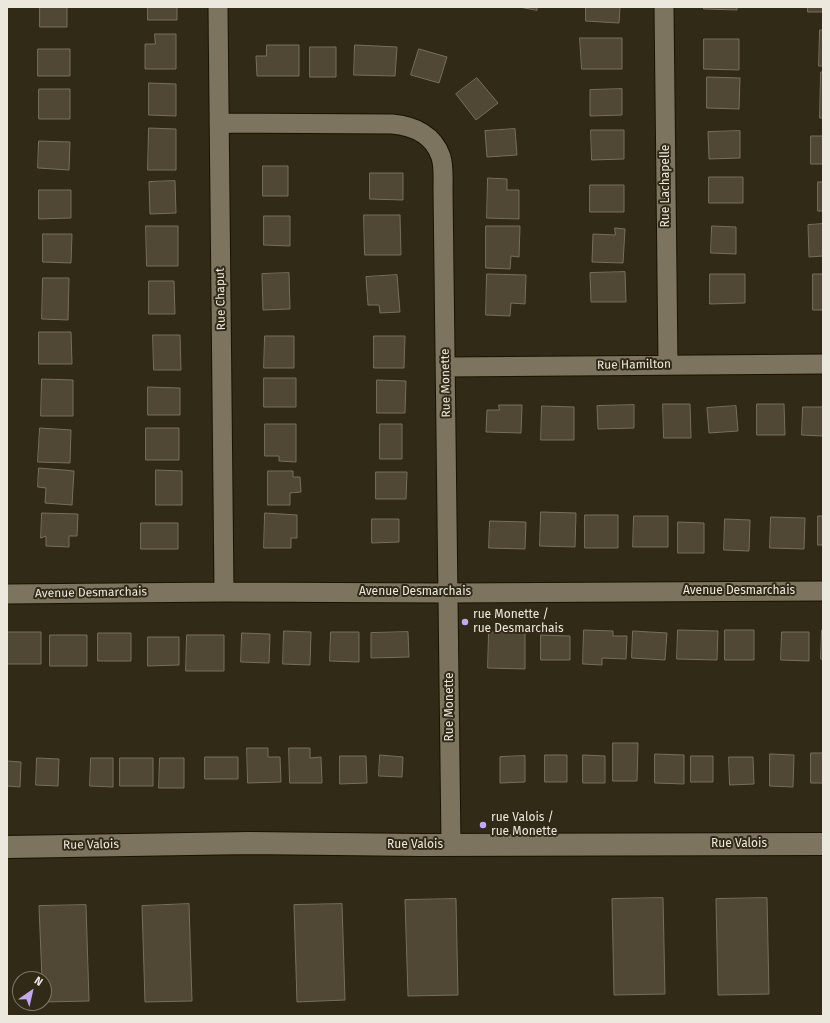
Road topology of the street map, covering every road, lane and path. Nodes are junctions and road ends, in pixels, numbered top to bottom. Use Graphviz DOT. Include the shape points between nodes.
graph roads {
  1 [pos="218,7"];
  2 [pos="664,7"];
  3 [pos="219,123"];
  4 [pos="823,364"];
  5 [pos="668,365"];
  6 [pos="446,367"];
  7 [pos="823,591"];
  8 [pos="224,592"];
  9 [pos="448,593"];
  10 [pos="7,594"];
  11 [pos="451,844"];
  12 [pos="823,844"];
  13 [pos="7,847"];
  1 -- 3 [label="street, Rue Chaput"];
  2 -- 5 [label="street, Rue Lachapelle"];
  3 -- 6 [label="street, Rue Monette" via="392,124 408,126 428,137 438,150 443,168"];
  3 -- 8 [label="street, Rue Chaput"];
  4 -- 5 [label="street, Rue Hamilton"];
  5 -- 6 [label="street, Rue Hamilton"];
  6 -- 9 [label="street, Rue Monette"];
  7 -- 9 [label="street, Avenue Desmarchais"];
  8 -- 9 [label="street, Avenue Desmarchais"];
  8 -- 10 [label="street, Avenue Desmarchais"];
  9 -- 11 [label="street, Rue Monette"];
  11 -- 12 [label="street, Rue Valois"];
  11 -- 13 [label="street, Rue Valois" via="250,843"];
}
